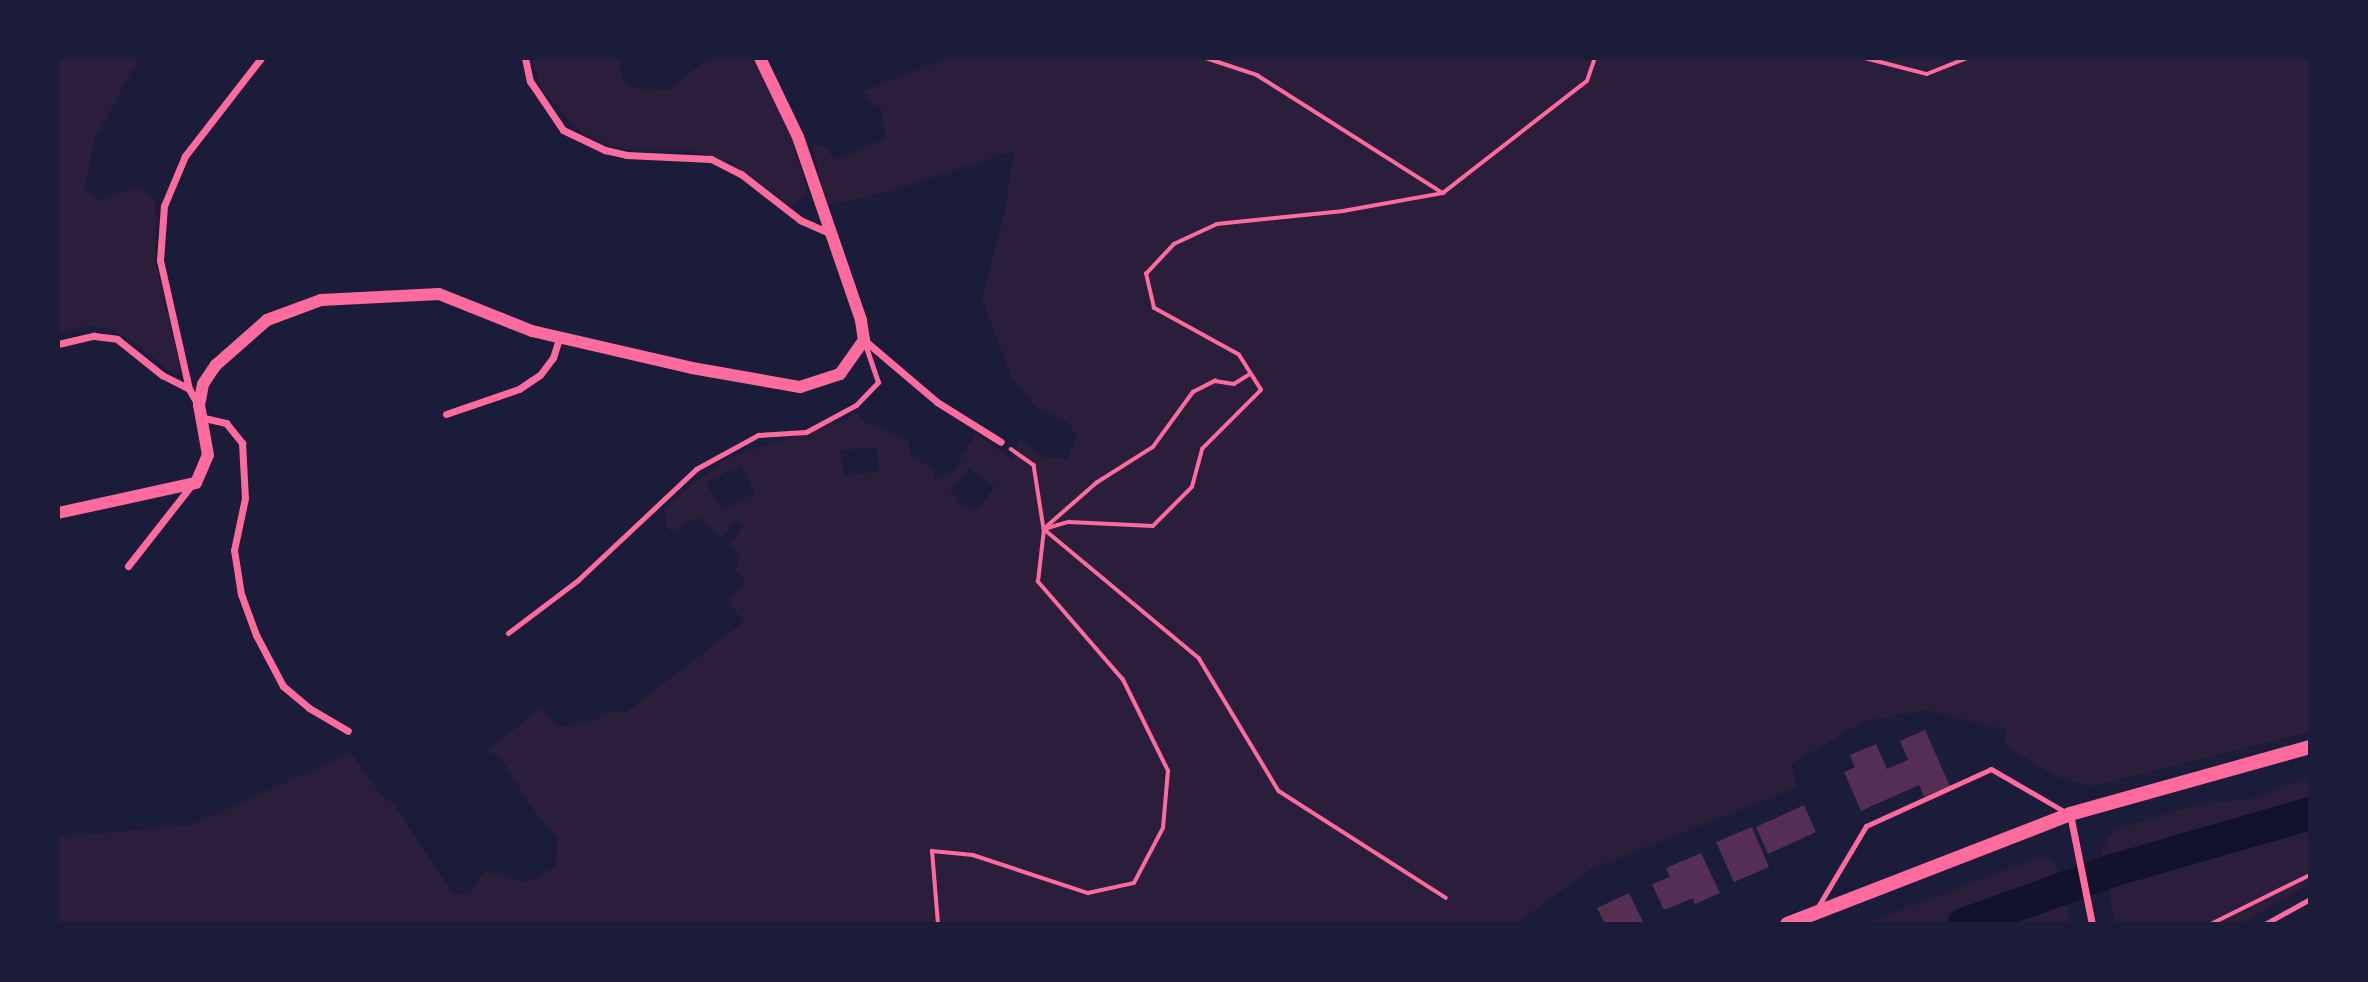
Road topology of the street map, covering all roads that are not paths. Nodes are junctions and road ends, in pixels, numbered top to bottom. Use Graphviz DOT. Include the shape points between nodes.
graph roads {
  1 [pos="261,58"];
  2 [pos="526,58"];
  3 [pos="761,58"];
  4 [pos="829,233"];
  5 [pos="559,338"];
  6 [pos="864,340"];
  7 [pos="58,344"];
  8 [pos="189,389"];
  9 [pos="199,411"];
  10 [pos="446,414"];
  11 [pos="1000,442"];
  12 [pos="190,487"];
  13 [pos="58,513"];
  14 [pos="128,566"];
  15 [pos="508,633"];
  16 [pos="348,731"];
  17 [pos="2310,747"];
  18 [pos="2070,814"];
  19 [pos="2310,899"];
  20 [pos="1814,912"];
  21 [pos="1787,924"];
  22 [pos="2092,924"];
  23 [pos="2265,924"];
  1 -- 8 [label="street" via="185,156 164,206 160,260"];
  2 -- 4 [label="street" via="530,81 563,130 626,155 711,159 741,174 800,220"];
  3 -- 4 [label="street" via="798,137"];
  4 -- 6 [label="street"];
  5 -- 6 [label="street" via="800,387 840,374"];
  5 -- 9 [label="street" via="439,294 321,300 278,314 245,336 203,384"];
  5 -- 10 [label="street" via="553,358 540,375 519,389"];
  6 -- 11 [label="street" via="937,402"];
  6 -- 15 [label="lane" via="878,382 856,405 806,432 758,435 696,469 578,580"];
  7 -- 8 [label="street" via="94,336 117,339 162,375"];
  8 -- 9 [label="street"];
  9 -- 12 [label="street" via="208,455 204,473"];
  9 -- 16 [label="street" via="226,423 242,443 245,498 234,550 241,594 256,635 283,686"];
  12 -- 13 [label="street"];
  12 -- 14 [label="street"];
  17 -- 18 [label="main road"];
  18 -- 20 [label="main road"];
  18 -- 20 [label="lane" via="1991,769 1866,826"];
  18 -- 22 [label="street"];
  19 -- 23 [label="lane"];
  20 -- 21 [label="main road"];
}
